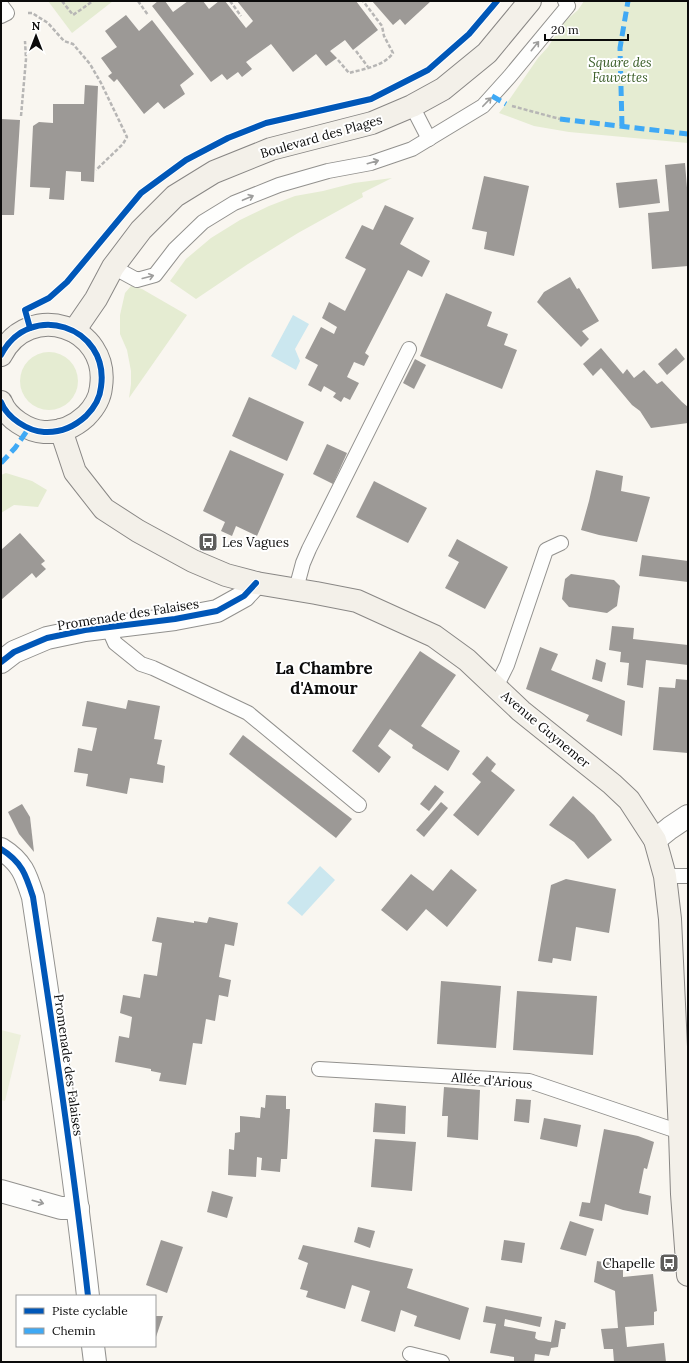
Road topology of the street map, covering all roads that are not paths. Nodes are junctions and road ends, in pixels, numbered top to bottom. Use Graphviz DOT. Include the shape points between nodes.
graph roads {
  1 [pos="530,1"];
  2 [pos="565,1"];
  3 [pos="1,5"];
  4 [pos="1,16"];
  5 [pos="412,106"];
  6 [pos="429,139"];
  7 [pos="113,267"];
  8 [pos="74,331"];
  9 [pos="409,349"];
  10 [pos="1,355"];
  11 [pos="1,404"];
  12 [pos="61,430"];
  13 [pos="561,543"];
  14 [pos="256,583"];
  15 [pos="296,589"];
  16 [pos="108,627"];
  17 [pos="1,662"];
  18 [pos="496,687"];
  19 [pos="359,805"];
  20 [pos="688,816"];
  21 [pos="655,840"];
  22 [pos="1,849"];
  23 [pos="665,876"];
  24 [pos="688,876"];
  25 [pos="319,1070"];
  26 [pos="680,1132"];
  27 [pos="1,1191"];
  28 [pos="78,1208"];
  29 [pos="688,1267"];
  30 [pos="88,1295"];
  31 [pos="93,1347"];
  32 [pos="410,1354"];
  33 [pos="95,1362"];
  34 [pos="442,1362"];
  1 -- 5 [label="main road, Boulevard des Plages" via="487,54 443,89"];
  6 -- 2 [label="lane, one-way" via="483,106 568,6"];
  3 -- 4 [label="lane" via="7,13"];
  5 -- 6 [label="lane"];
  5 -- 7 [label="main road, Boulevard des Plages" via="372,124 271,149 214,172 175,196 140,230"];
  7 -- 6 [label="lane, one-way" via="137,280 155,275 175,249 203,222 234,203 279,185 328,171 371,163 412,149"];
  7 -- 8 [label="main road, Boulevard des Plages" via="96,299"];
  8 -- 10 [label="main road" via="60,326 30,328 16,335 5,346"];
  8 -- 12 [label="main road" via="89,342 99,358 103,376 100,395 92,411 78,423"];
  9 -- 15 [label="lane" via="309,549"];
  11 -- 12 [label="main road" via="13,418 28,428 44,432"];
  12 -- 14 [label="main road, Avenue Guynemer" via="75,472 104,509 193,562"];
  13 -- 18 [label="lane" via="546,550 507,665"];
  14 -- 15 [label="main road, Avenue Guynemer"];
  14 -- 16 [label="street, Promenade des Falaises" via="244,596 218,611"];
  15 -- 18 [label="main road, Avenue Guynemer" via="358,601 434,636 467,660"];
  16 -- 17 [label="street, Promenade des Falaises" via="47,638 14,652"];
  16 -- 19 [label="lane" via="115,643 141,664 248,713"];
  18 -- 21 [label="main road, Avenue Guynemer" via="521,711 620,791 629,800"];
  20 -- 21 [label="street"];
  21 -- 23 [label="main road, Avenue Guynemer"];
  22 -- 28 [label="street, Promenade des Falaises" via="10,854 24,870 33,897"];
  23 -- 24 [label="lane"];
  23 -- 26 [label="main road, Avenue Guynemer" via="670,919"];
  25 -- 26 [label="lane, Allée d'Arious" via="529,1081"];
  26 -- 29 [label="main road, Avenue Guynemer"];
  27 -- 28 [label="street, one-way" via="61,1208"];
  28 -- 30 [label="street, Promenade des Falaises"];
  31 -- 33 [label="street"];
  32 -- 34 [label="lane"];
}
